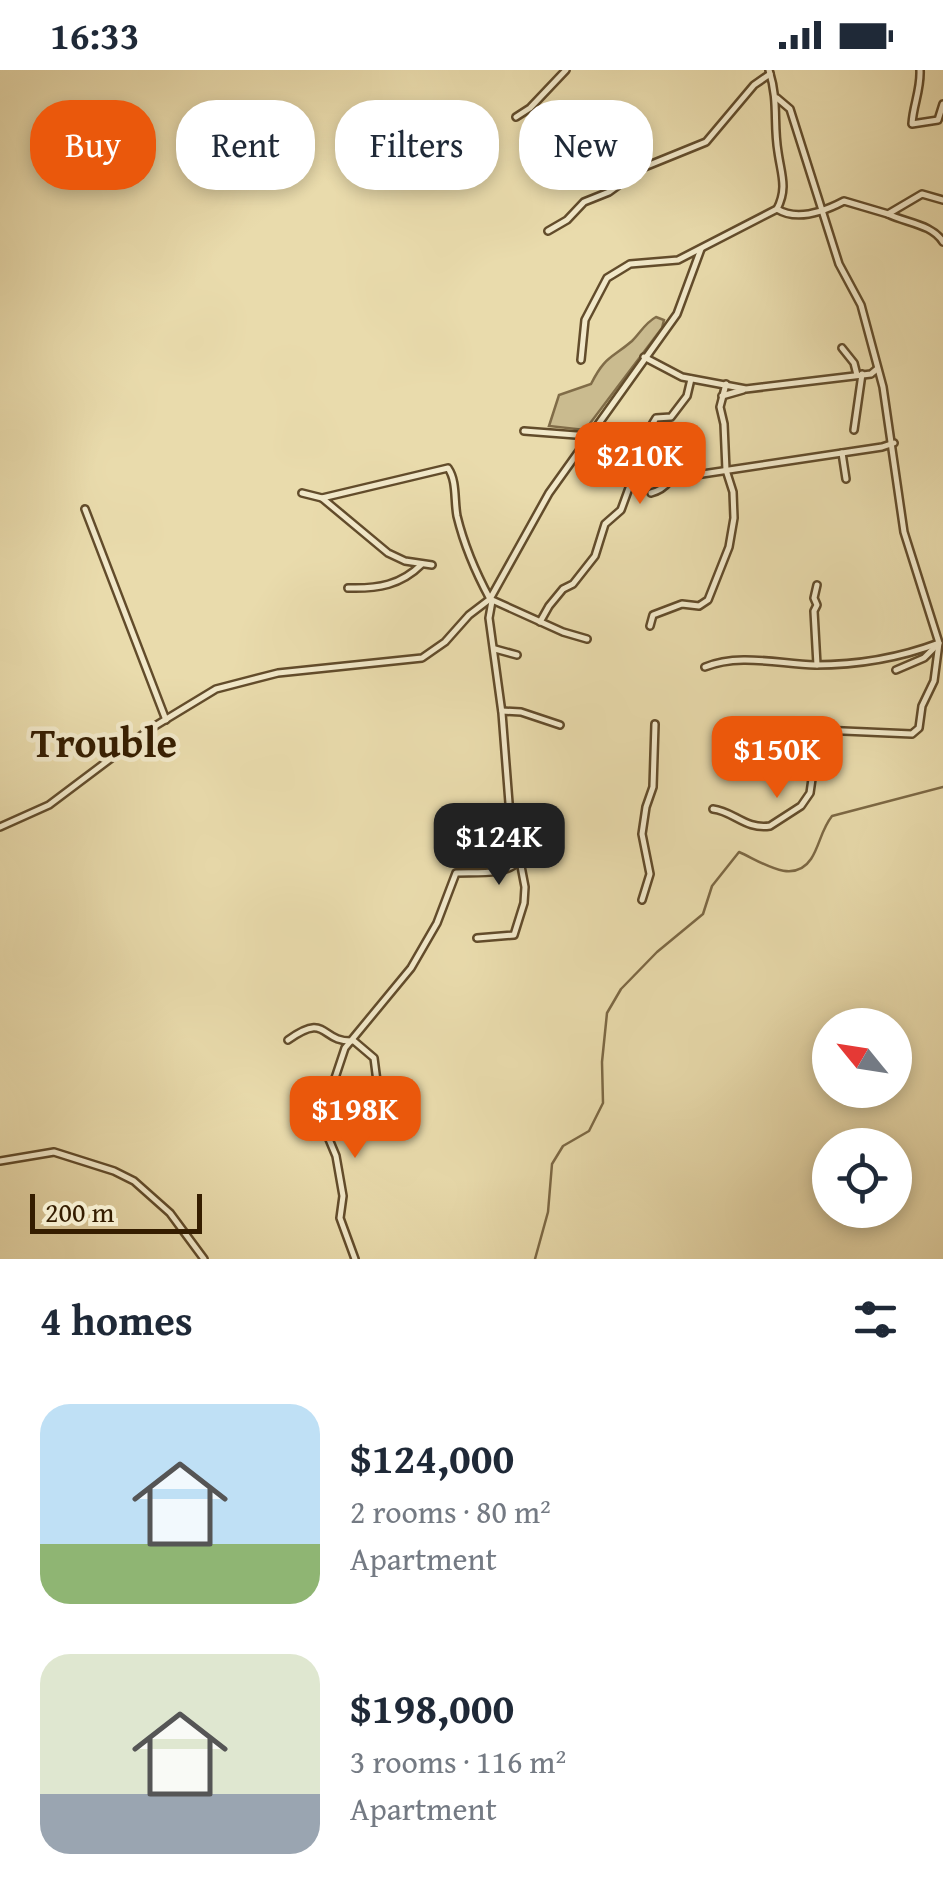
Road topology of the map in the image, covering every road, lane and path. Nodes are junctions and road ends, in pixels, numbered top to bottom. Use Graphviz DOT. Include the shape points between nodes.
graph roads {
  1 [pos="566,70"];
  2 [pos="920,70"];
  3 [pos="770,72"];
  4 [pos="777,98"];
  5 [pos="943,104"];
  6 [pos="516,116"];
  7 [pos="943,200"];
  8 [pos="777,209"];
  9 [pos="822,213"];
  10 [pos="888,214"];
  11 [pos="548,231"];
  12 [pos="943,242"];
  13 [pos="702,249"];
  14 [pos="842,348"];
  15 [pos="644,357"];
  16 [pos="581,360"];
  17 [pos="878,369"];
  18 [pos="860,375"];
  19 [pos="691,379"];
  20 [pos="726,384"];
  21 [pos="746,389"];
  22 [pos="722,396"];
  23 [pos="854,430"];
  24 [pos="524,431"];
  25 [pos="588,436"];
  26 [pos="894,443"];
  27 [pos="686,449"];
  28 [pos="842,452"];
  29 [pos="634,453"];
  30 [pos="726,470"];
  31 [pos="676,474"];
  32 [pos="846,478"];
  33 [pos="302,494"];
  34 [pos="651,494"];
  35 [pos="322,498"];
  36 [pos="85,509"];
  37 [pos="422,563"];
  38 [pos="432,565"];
  39 [pos="817,585"];
  40 [pos="348,588"];
  41 [pos="491,600"];
  42 [pos="540,622"];
  43 [pos="650,626"];
  44 [pos="588,639"];
  45 [pos="939,643"];
  46 [pos="493,647"];
  47 [pos="517,655"];
  48 [pos="817,665"];
  49 [pos="705,667"];
  50 [pos="896,670"];
  51 [pos="502,711"];
  52 [pos="166,720"];
  53 [pos="654,724"];
  54 [pos="560,726"];
  55 [pos="821,730"];
  56 [pos="824,747"];
  57 [pos="713,809"];
  58 [pos="0,826"];
  59 [pos="520,860"];
  60 [pos="642,900"];
  61 [pos="477,938"];
  62 [pos="288,1040"];
  63 [pos="354,1041"];
  64 [pos="379,1097"];
  65 [pos="0,1161"];
  66 [pos="204,1259"];
  67 [pos="355,1259"];
  1 -- 6 [label="street"];
  2 -- 5 [label="street" via="912,124 938,120"];
  3 -- 4 [label="street"];
  3 -- 11 [label="street" via="706,142 642,168"];
  4 -- 8 [label="street" via="784,184"];
  4 -- 9 [label="street" via="790,109"];
  7 -- 10 [label="street" via="922,194"];
  8 -- 9 [label="street"];
  8 -- 13 [label="street"];
  9 -- 10 [label="street" via="844,201"];
  9 -- 17 [label="street" via="838,264 861,305"];
  10 -- 12 [label="street"];
  13 -- 15 [label="street" via="677,314"];
  13 -- 16 [label="street" via="678,260 630,264 608,278 585,320"];
  14 -- 18 [label="street"];
  15 -- 19 [label="street"];
  15 -- 25 [label="street"];
  17 -- 18 [label="street"];
  17 -- 26 [label="street"];
  18 -- 21 [label="street"];
  18 -- 23 [label="street"];
  19 -- 20 [label="street"];
  19 -- 29 [label="street" via="671,417 656,418 645,436 631,439"];
  20 -- 21 [label="street"];
  20 -- 22 [label="street"];
  21 -- 22 [label="street"];
  22 -- 30 [label="street"];
  24 -- 25 [label="street"];
  25 -- 41 [label="street"];
  26 -- 28 [label="street"];
  26 -- 45 [label="street" via="904,532"];
  27 -- 31 [label="street"];
  28 -- 30 [label="street"];
  28 -- 32 [label="street"];
  29 -- 31 [label="street"];
  29 -- 42 [label="street" via="628,462 633,477 620,510 605,524 596,556"];
  30 -- 31 [label="street"];
  30 -- 43 [label="street" via="734,518 715,589 700,606 682,604 653,615"];
  31 -- 34 [label="street"];
  33 -- 35 [label="street"];
  35 -- 37 [label="street" via="372,543 406,562"];
  35 -- 41 [label="street" via="448,468 463,535"];
  36 -- 52 [label="street"];
  37 -- 38 [label="street"];
  37 -- 40 [label="street" via="390,585"];
  39 -- 48 [label="street"];
  41 -- 42 [label="street"];
  41 -- 46 [label="street"];
  41 -- 52 [label="street" via="422,658 278,673 216,690"];
  42 -- 44 [label="street"];
  45 -- 48 [label="street" via="903,656"];
  45 -- 50 [label="street"];
  45 -- 55 [label="street" via="934,681 912,734"];
  46 -- 47 [label="street"];
  46 -- 51 [label="street"];
  48 -- 49 [label="street" via="722,660"];
  51 -- 54 [label="street"];
  51 -- 59 [label="street"];
  52 -- 58 [label="street" via="49,804"];
  53 -- 60 [label="street" via="653,787 642,834 650,874"];
  56 -- 57 [label="street" via="815,758 810,793 794,814 760,828"];
  59 -- 61 [label="street" via="524,903 514,935"];
  59 -- 63 [label="street" via="502,870 456,873 411,968"];
  62 -- 63 [label="street" via="310,1026"];
  63 -- 64 [label="street" via="374,1058"];
  63 -- 67 [label="street" via="342,1056 321,1120 336,1156 340,1218"];
  65 -- 66 [label="street" via="54,1152 114,1171 170,1213"];
}
